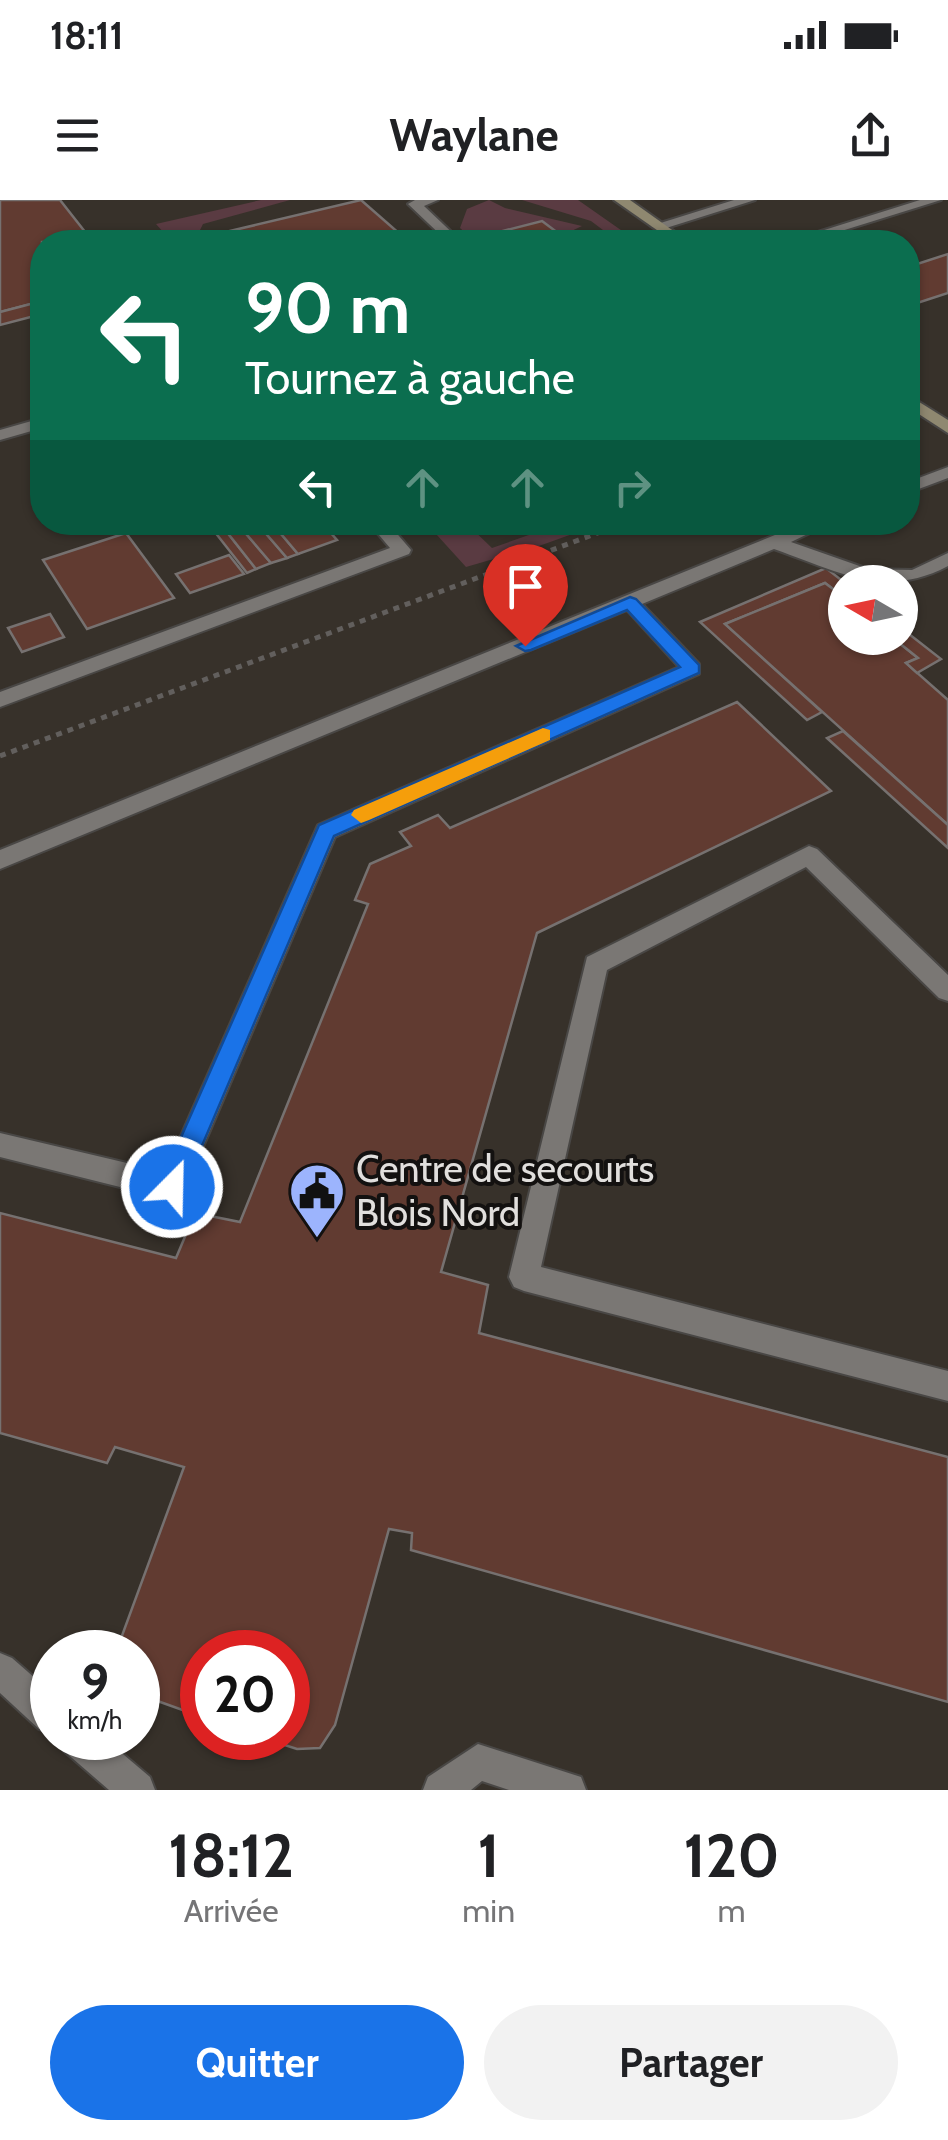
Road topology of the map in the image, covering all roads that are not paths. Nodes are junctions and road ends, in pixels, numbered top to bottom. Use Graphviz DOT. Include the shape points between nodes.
graph roads {
  1 [pos="432,200"];
  2 [pos="621,200"];
  3 [pos="748,200"];
  4 [pos="934,200"];
  5 [pos="658,226"];
  6 [pos="442,230"];
  7 [pos="664,230"];
  8 [pos="833,230"];
  9 [pos="920,408"];
  10 [pos="30,426"];
  11 [pos="948,428"];
  12 [pos="0,435"];
  13 [pos="948,472"];
  14 [pos="920,483"];
  15 [pos="389,535"];
  16 [pos="792,535"];
  17 [pos="775,542"];
  18 [pos="948,560"];
  19 [pos="630,602"];
  20 [pos="0,700"];
  21 [pos="0,860"];
  22 [pos="948,991"];
  23 [pos="0,1144"];
  24 [pos="948,1386"];
  25 [pos="0,1670"];
  26 [pos="30,1697"];
  27 [pos="102,1760"];
  28 [pos="137,1790"];
  29 [pos="441,1790"];
  30 [pos="568,1790"];
  1 -- 6 [label="street" via="415,204"];
  2 -- 5 [label="main road"];
  3 -- 5 [label="street"];
  4 -- 8 [label="street"];
  5 -- 7 [label="main road"];
  9 -- 11 [label="main road"];
  10 -- 12 [label="street"];
  13 -- 14 [label="street"];
  15 -- 20 [label="street" via="402,550"];
  16 -- 17 [label="street"];
  17 -- 18 [label="street" via="866,575 914,576"];
  17 -- 19 [label="street"];
  19 -- 21 [label="street"];
  19 -- 23 [label="street" via="692,669 326,831 172,1187"];
  22 -- 24 [label="street" via="808,855 596,964 524,1276"];
  25 -- 26 [label="street"];
  27 -- 28 [label="street"];
  29 -- 30 [label="street" via="478,1762"];
}
